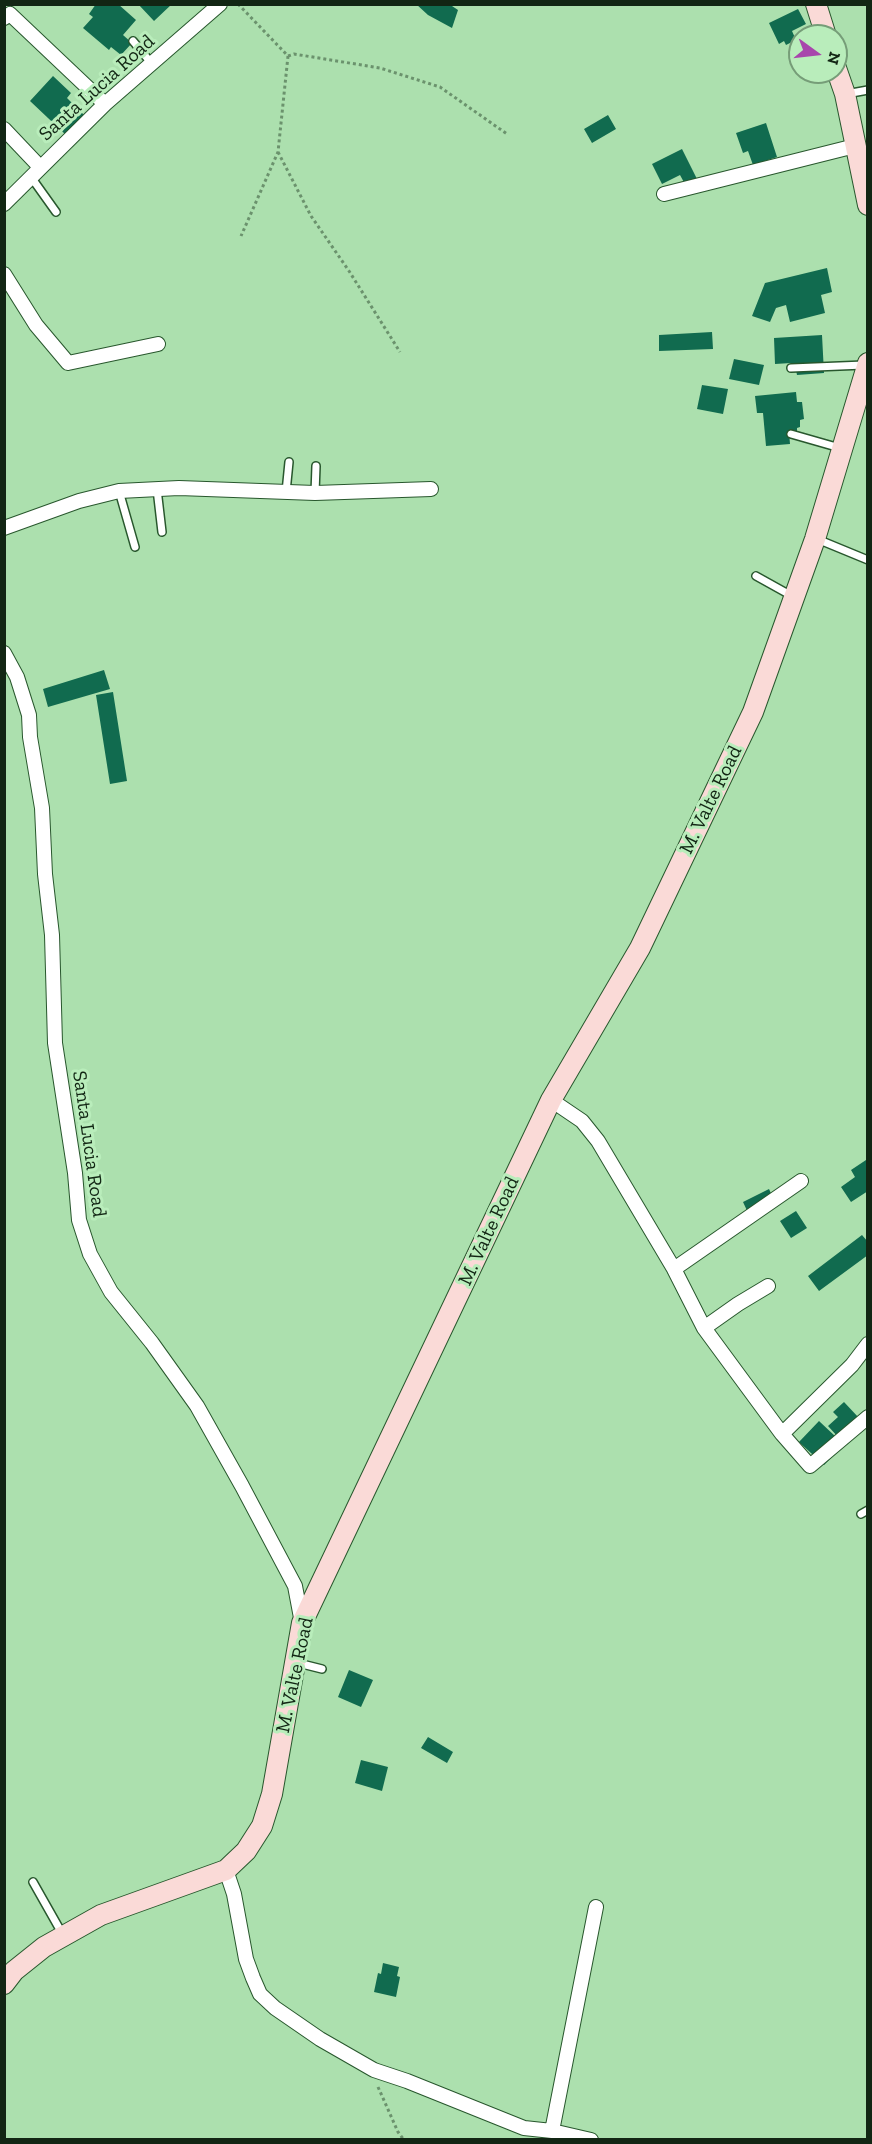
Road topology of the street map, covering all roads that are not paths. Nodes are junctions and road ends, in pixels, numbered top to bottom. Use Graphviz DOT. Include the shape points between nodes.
graph roads {
  1 [pos="220,4"];
  2 [pos="816,4"];
  3 [pos="4,18"];
  4 [pos="822,24"];
  5 [pos="133,41"];
  6 [pos="152,64"];
  7 [pos="842,84"];
  8 [pos="867,90"];
  9 [pos="845,94"];
  10 [pos="105,104"];
  11 [pos="4,129"];
  12 [pos="855,146"];
  13 [pos="35,172"];
  14 [pos="664,194"];
  15 [pos="4,204"];
  16 [pos="867,206"];
  17 [pos="56,212"];
  18 [pos="4,274"];
  19 [pos="158,344"];
  20 [pos="867,364"];
  21 [pos="791,368"];
  22 [pos="791,434"];
  23 [pos="843,449"];
  24 [pos="289,462"];
  25 [pos="316,465"];
  26 [pos="157,489"];
  27 [pos="431,489"];
  28 [pos="118,491"];
  29 [pos="286,492"];
  30 [pos="315,493"];
  31 [pos="4,528"];
  32 [pos="162,532"];
  33 [pos="815,538"];
  34 [pos="135,547"];
  35 [pos="867,560"];
  36 [pos="756,576"];
  37 [pos="794,597"];
  38 [pos="4,653"];
  39 [pos="551,1100"];
  40 [pos="801,1180"];
  41 [pos="674,1269"];
  42 [pos="768,1286"];
  43 [pos="704,1328"];
  44 [pos="867,1344"];
  45 [pos="867,1417"];
  46 [pos="782,1434"];
  47 [pos="302,1623"];
  48 [pos="295,1663"];
  49 [pos="322,1669"];
  50 [pos="226,1870"];
  51 [pos="33,1882"];
  52 [pos="596,1907"];
  53 [pos="64,1936"];
  54 [pos="4,1984"];
  55 [pos="552,2131"];
  56 [pos="591,2139"];
  1 -- 6 [label="street, Santa Lucia Road"];
  2 -- 4 [label="main road"];
  3 -- 10 [label="street" via="10,14"];
  5 -- 6 [label="lane"];
  6 -- 10 [label="street, Santa Lucia Road"];
  7 -- 9 [label="main road"];
  8 -- 9 [label="lane"];
  9 -- 12 [label="main road"];
  10 -- 13 [label="street, Santa Lucia Road"];
  11 -- 13 [label="street"];
  12 -- 14 [label="street"];
  12 -- 16 [label="main road"];
  13 -- 15 [label="street, Santa Lucia Road"];
  13 -- 17 [label="lane"];
  18 -- 19 [label="street" via="36,325 68,363"];
  20 -- 21 [label="lane"];
  20 -- 23 [label="main road, M. Valte Road"];
  22 -- 23 [label="lane"];
  23 -- 33 [label="main road, M. Valte Road"];
  24 -- 29 [label="lane"];
  25 -- 30 [label="lane"];
  26 -- 28 [label="street"];
  26 -- 29 [label="street"];
  26 -- 32 [label="lane"];
  27 -- 30 [label="street"];
  28 -- 31 [label="street"];
  28 -- 34 [label="lane"];
  29 -- 30 [label="street"];
  33 -- 35 [label="lane"];
  33 -- 37 [label="main road, M. Valte Road"];
  36 -- 37 [label="lane"];
  37 -- 39 [label="main road, M. Valte Road" via="753,711 645,937"];
  38 -- 47 [label="street, Santa Lucia Road" via="17,676 29,715 42,808 55,1042 79,1220 90,1254 111,1292 197,1406 242,1486 295,1586"];
  39 -- 41 [label="street" via="582,1121 598,1141"];
  39 -- 47 [label="main road, M. Valte Road"];
  40 -- 41 [label="street"];
  41 -- 43 [label="street"];
  42 -- 43 [label="street"];
  43 -- 46 [label="street"];
  44 -- 46 [label="street" via="852,1365"];
  45 -- 46 [label="street" via="810,1466"];
  47 -- 48 [label="main road, M. Valte Road"];
  48 -- 49 [label="lane"];
  48 -- 50 [label="main road, M. Valte Road" via="272,1794 262,1826 246,1851"];
  50 -- 53 [label="main road, M. Valte Road" via="100,1914"];
  50 -- 55 [label="street" via="246,1959 260,1994 290,2019 374,2070 524,2128"];
  51 -- 53 [label="lane"];
  52 -- 55 [label="street"];
  53 -- 54 [label="main road, M. Valte Road" via="14,1971"];
  55 -- 56 [label="street"];
}
